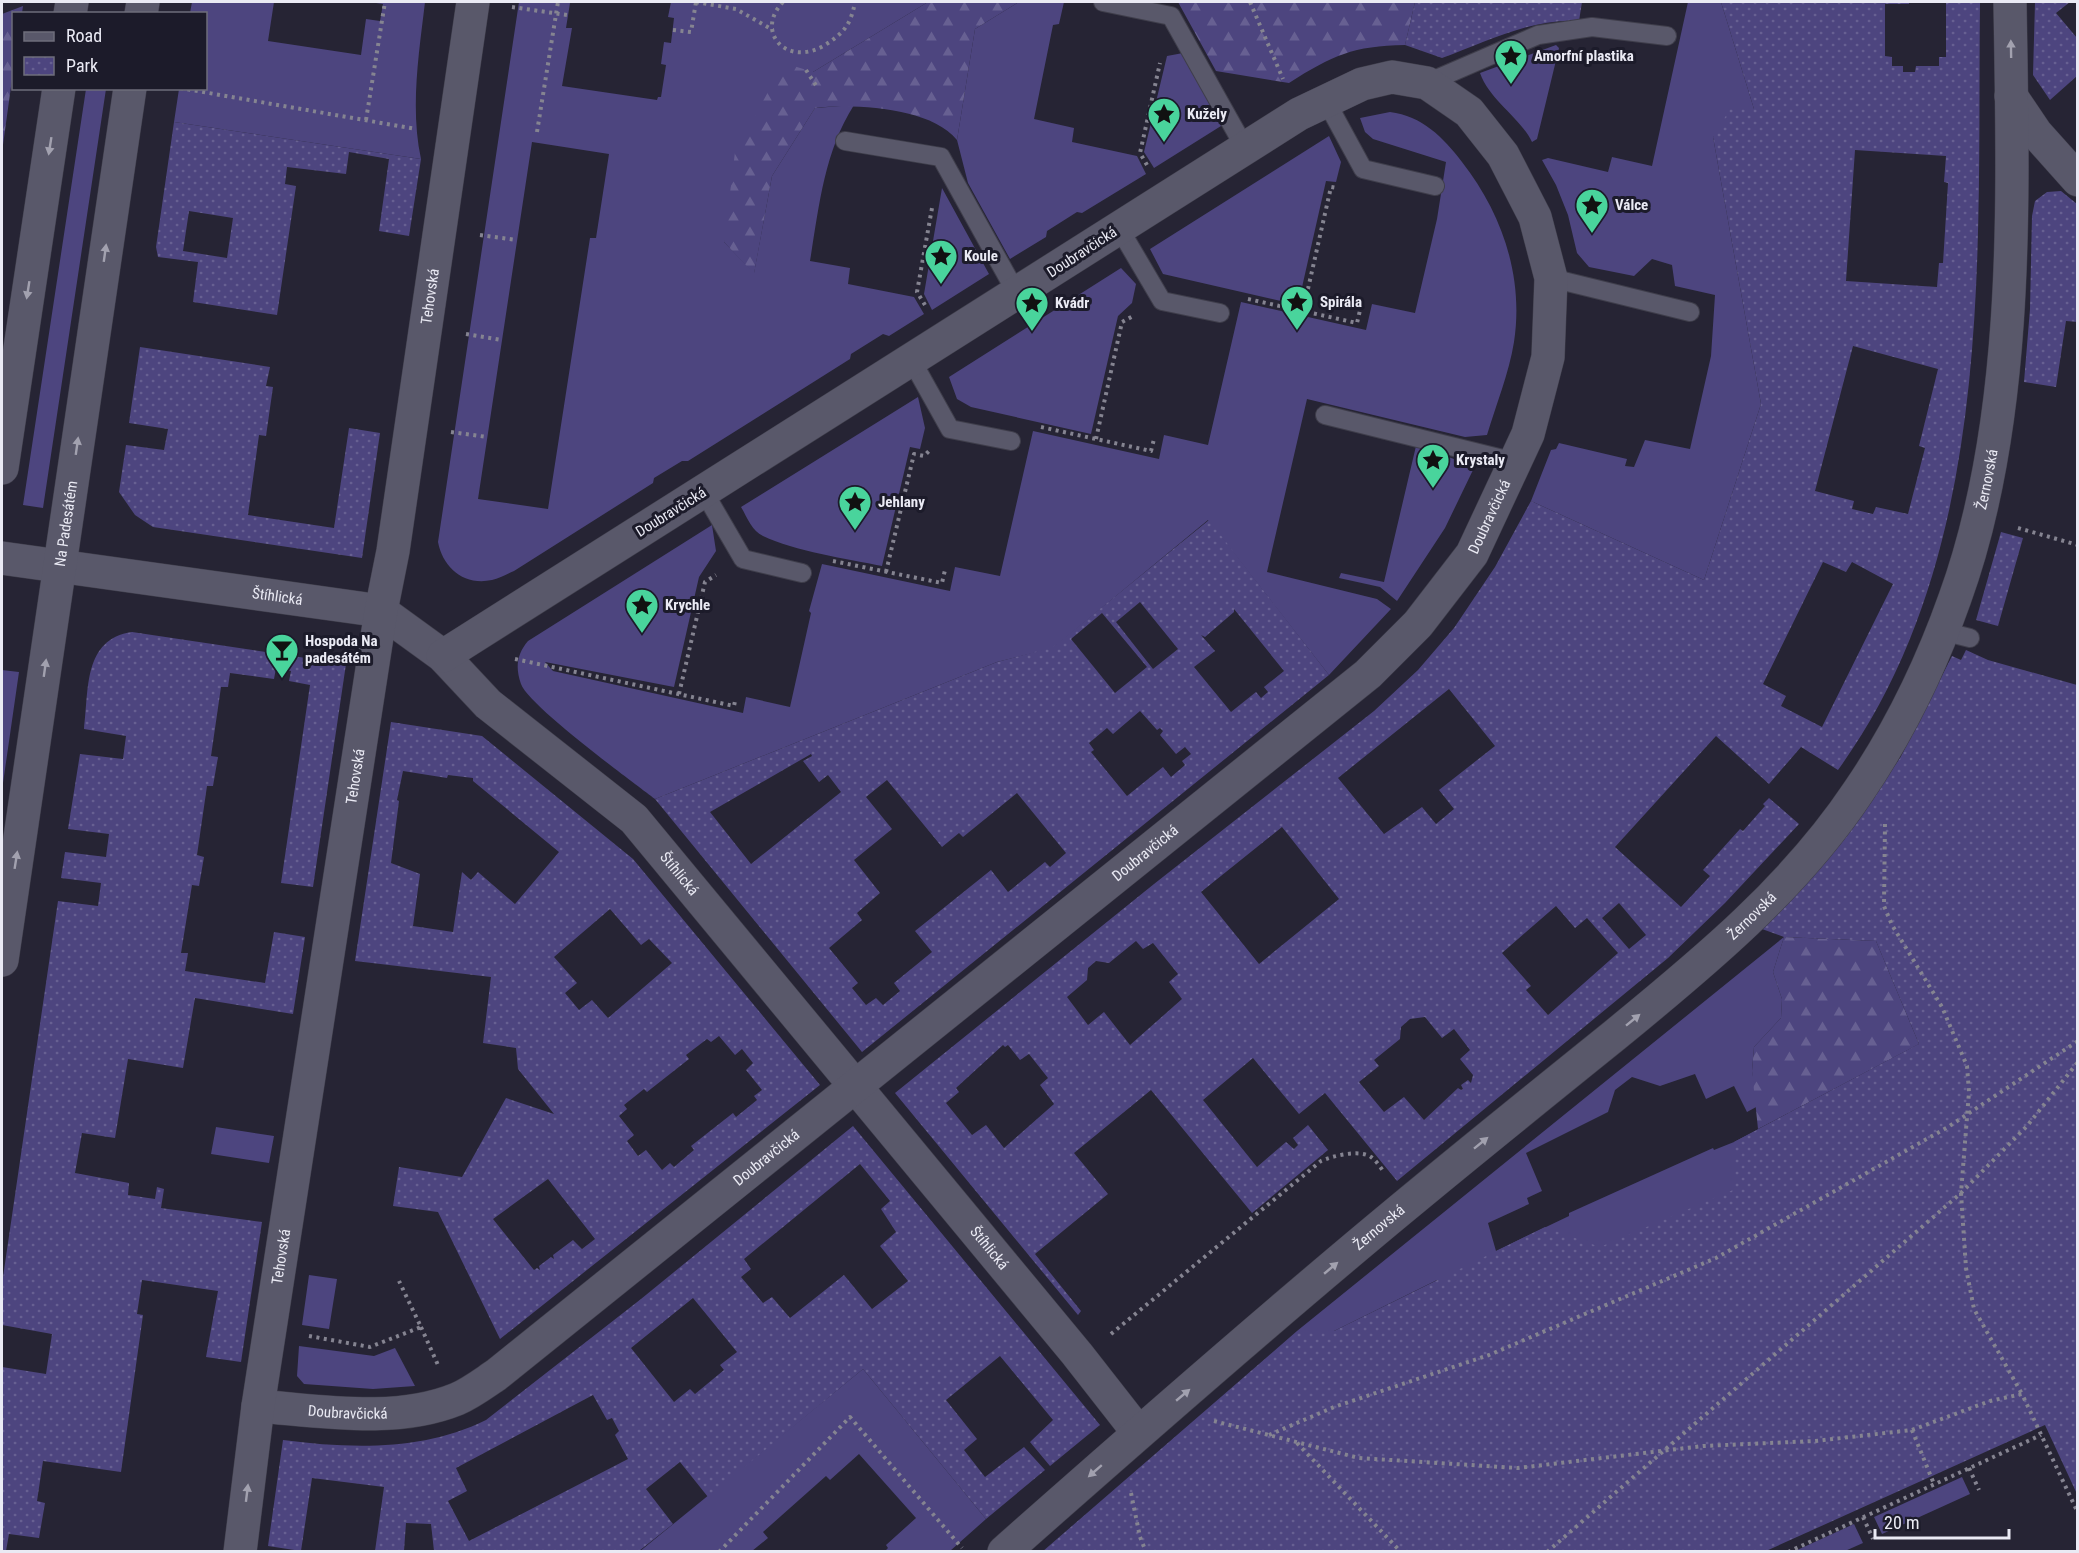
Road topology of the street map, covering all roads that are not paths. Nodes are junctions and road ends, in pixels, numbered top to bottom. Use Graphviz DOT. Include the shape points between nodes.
graph roads {
  1 [pos="473,2"];
  2 [pos="1102,2"];
  3 [pos="2010,2"];
  4 [pos="1667,36"];
  5 [pos="1427,83"];
  6 [pos="59,90"];
  7 [pos="130,90"];
  8 [pos="2011,96"];
  9 [pos="1326,101"];
  10 [pos="845,141"];
  11 [pos="1245,148"];
  12 [pos="2078,180"];
  13 [pos="1435,186"];
  14 [pos="1119,228"];
  15 [pos="1551,278"];
  16 [pos="1017,294"];
  17 [pos="1690,312"];
  18 [pos="1220,313"];
  19 [pos="912,361"];
  20 [pos="1324,415"];
  21 [pos="1011,441"];
  22 [pos="1515,462"];
  23 [pos="2,468"];
  24 [pos="704,492"];
  25 [pos="2,558"];
  26 [pos="59,566"];
  27 [pos="802,573"];
  28 [pos="381,611"];
  29 [pos="443,656"];
  30 [pos="2,960"];
  31 [pos="856,1085"];
  32 [pos="258,1406"];
  33 [pos="1138,1432"];
  34 [pos="240,1551"];
  35 [pos="1004,1551"];
  1 -- 28 [label="street, Tehovská"];
  2 -- 11 [label="lane" via="1171,16"];
  8 -- 3 [label="street, Žernovská, one-way"];
  4 -- 5 [label="lane" via="1592,27 1538,35"];
  5 -- 9 [label="street, Doubravčická" via="1392,77 1362,84"];
  5 -- 15 [label="street, Doubravčická" via="1469,112 1503,155 1535,217"];
  6 -- 23 [label="street, one-way"];
  26 -- 7 [label="street, Na Padesátém, one-way"];
  8 -- 12 [label="street" via="2036,133"];
  33 -- 8 [label="street, Žernovská, one-way" via="1398,1211 1701,964 1793,873 1856,795 1892,738 1928,666 1956,635 1957,594 1977,522 1996,427 2008,318"];
  9 -- 11 [label="street, Doubravčická"];
  9 -- 13 [label="lane" via="1363,170"];
  10 -- 16 [label="lane" via="941,157"];
  11 -- 14 [label="street, Doubravčická"];
  14 -- 16 [label="street, Doubravčická"];
  14 -- 18 [label="lane" via="1162,301"];
  15 -- 17 [label="lane"];
  15 -- 22 [label="street, Doubravčická" via="1548,357 1528,434"];
  16 -- 19 [label="street, Doubravčická"];
  19 -- 21 [label="lane" via="950,429"];
  19 -- 24 [label="street, Doubravčická"];
  20 -- 22 [label="lane"];
  22 -- 31 [label="street, Doubravčická" via="1472,554 1418,624 1368,674"];
  24 -- 27 [label="lane" via="743,559"];
  24 -- 29 [label="street, Doubravčická"];
  25 -- 26 [label="street, Štíhlická"];
  26 -- 28 [label="street, Štíhlická"];
  30 -- 26 [label="street, Na Padesátém, one-way"];
  28 -- 29 [label="street, Štíhlická"];
  28 -- 32 [label="street, Tehovská"];
  29 -- 31 [label="street, Štíhlická" via="488,704 634,819"];
  31 -- 32 [label="street, Doubravčická" via="496,1375 464,1395 418,1410 347,1413"];
  31 -- 33 [label="street, Štíhlická"];
  34 -- 32 [label="street, Tehovská, one-way"];
  33 -- 35 [label="street, Žernovská, one-way"];
}
